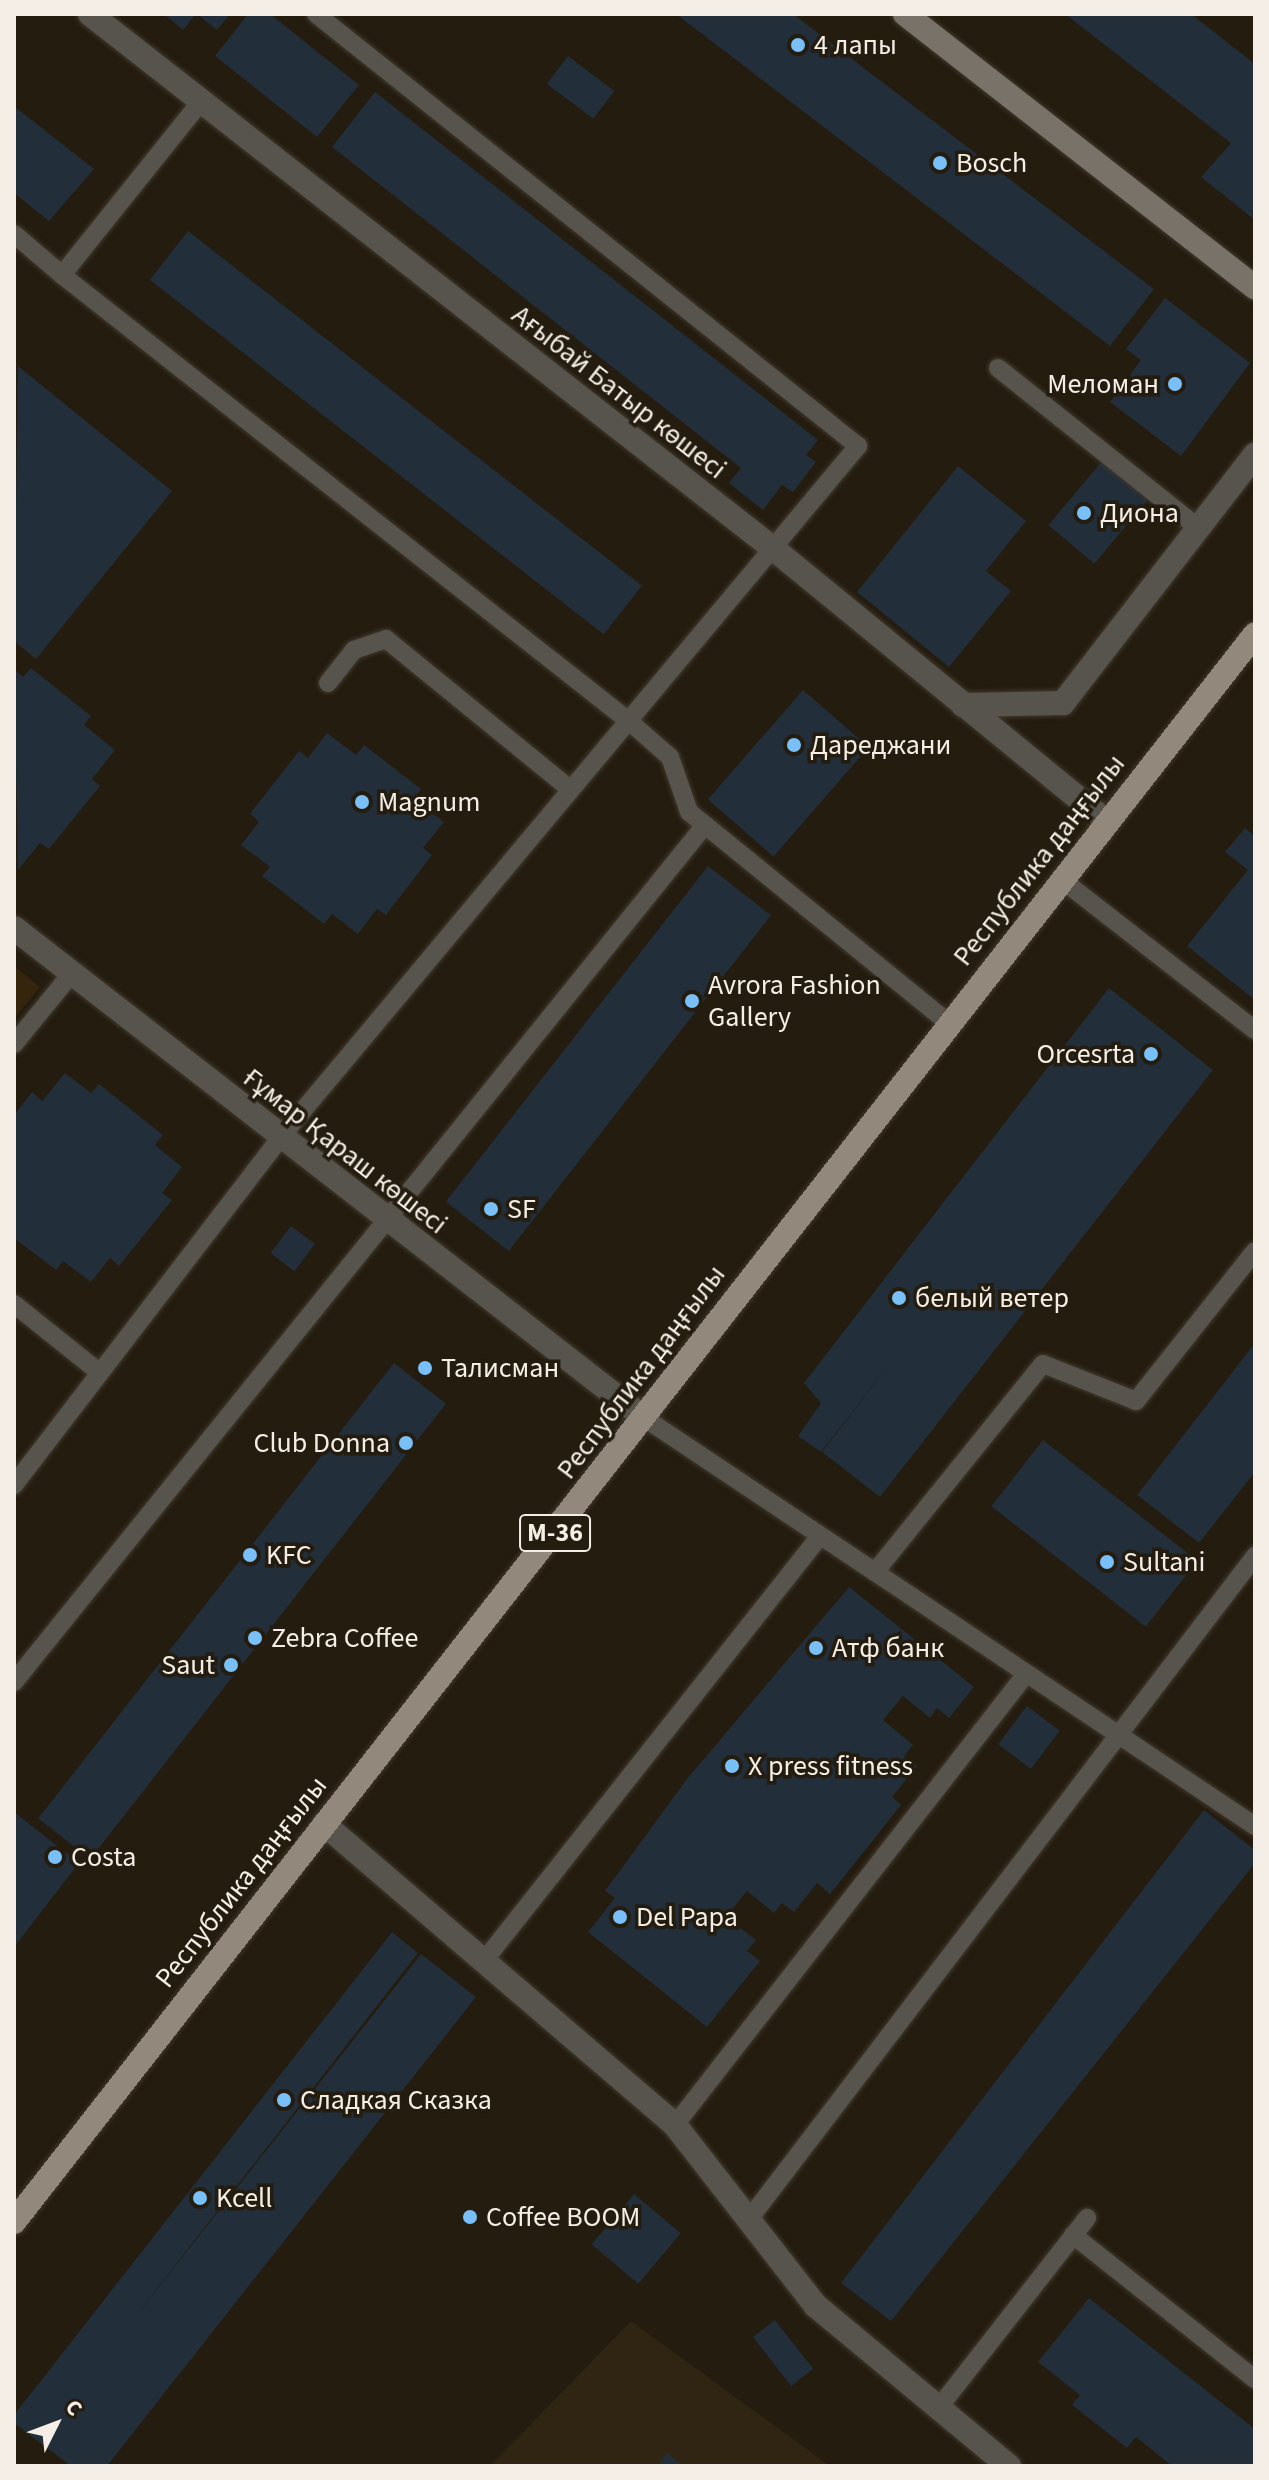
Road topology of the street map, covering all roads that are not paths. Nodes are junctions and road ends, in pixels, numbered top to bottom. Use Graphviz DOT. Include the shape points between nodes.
graph roads {
  1 [pos="90,14"];
  2 [pos="316,14"];
  3 [pos="905,14"];
  4 [pos="199,104"];
  5 [pos="14,234"];
  6 [pos="62,275"];
  7 [pos="1255,287"];
  8 [pos="998,368"];
  9 [pos="1255,455"];
  10 [pos="1200,529"];
  11 [pos="775,550"];
  12 [pos="1255,634"];
  13 [pos="328,683"];
  14 [pos="963,705"];
  15 [pos="630,722"];
  16 [pos="569,788"];
  17 [pos="705,825"];
  18 [pos="1100,832"];
  19 [pos="1062,880"];
  20 [pos="14,928"];
  21 [pos="72,973"];
  22 [pos="949,1023"];
  23 [pos="1255,1030"];
  24 [pos="14,1044"];
  25 [pos="280,1138"];
  26 [pos="385,1221"];
  27 [pos="1255,1251"];
  28 [pos="14,1304"];
  29 [pos="100,1373"];
  30 [pos="643,1417"];
  31 [pos="14,1485"];
  32 [pos="820,1536"];
  33 [pos="1255,1556"];
  34 [pos="875,1572"];
  35 [pos="1026,1674"];
  36 [pos="14,1682"];
  37 [pos="1116,1734"];
  38 [pos="324,1824"];
  39 [pos="1255,1826"];
  40 [pos="487,1957"];
  41 [pos="675,2125"];
  42 [pos="750,2218"];
  43 [pos="1087,2218"];
  44 [pos="14,2222"];
  45 [pos="1073,2235"];
  46 [pos="1255,2379"];
  47 [pos="937,2410"];
  48 [pos="1009,2466"];
  1 -- 4 [label="street, Ағыбай Батыр көшесі"];
  2 -- 11 [label="lane" via="858,446"];
  3 -- 7 [label="street"];
  4 -- 6 [label="lane"];
  4 -- 11 [label="street, Ағыбай Батыр көшесі"];
  5 -- 6 [label="lane"];
  6 -- 15 [label="lane"];
  8 -- 10 [label="lane"];
  9 -- 10 [label="street"];
  10 -- 14 [label="street" via="1063,703"];
  11 -- 14 [label="street, Ағыбай Батыр көшесі"];
  11 -- 15 [label="lane"];
  12 -- 18 [label="main road, Республика даңғылы"];
  13 -- 16 [label="lane" via="354,650 386,639"];
  14 -- 18 [label="street, Ағыбай Батыр көшесі"];
  15 -- 16 [label="lane"];
  15 -- 17 [label="lane" via="670,757 689,812"];
  16 -- 25 [label="lane"];
  17 -- 22 [label="lane"];
  17 -- 26 [label="lane"];
  18 -- 19 [label="main road, Республика даңғылы / M-36"];
  19 -- 22 [label="main road, Республика даңғылы / M-36"];
  19 -- 23 [label="lane"];
  20 -- 21 [label="street, Ғұмар Қараш көшесі"];
  21 -- 24 [label="lane"];
  21 -- 25 [label="street, Ғұмар Қараш көшесі"];
  22 -- 30 [label="main road, Республика даңғылы / M-36"];
  25 -- 26 [label="street, Ғұмар Қараш көшесі"];
  25 -- 29 [label="lane"];
  26 -- 30 [label="street, Ғұмар Қараш көшесі"];
  26 -- 36 [label="lane"];
  27 -- 34 [label="lane" via="1136,1401 1043,1364"];
  28 -- 29 [label="lane"];
  29 -- 31 [label="lane"];
  30 -- 32 [label="lane"];
  30 -- 38 [label="main road, Республика даңғылы / M-36"];
  32 -- 34 [label="lane"];
  32 -- 40 [label="lane"];
  33 -- 37 [label="lane"];
  34 -- 35 [label="lane"];
  35 -- 37 [label="lane"];
  35 -- 41 [label="lane"];
  37 -- 39 [label="lane"];
  37 -- 42 [label="lane"];
  38 -- 40 [label="street"];
  38 -- 44 [label="main road, Республика даңғылы / M-36"];
  40 -- 41 [label="street"];
  41 -- 42 [label="street"];
  42 -- 47 [label="street" via="816,2306"];
  43 -- 45 [label="lane"];
  45 -- 46 [label="lane"];
  45 -- 47 [label="lane"];
  47 -- 48 [label="street"];
}
